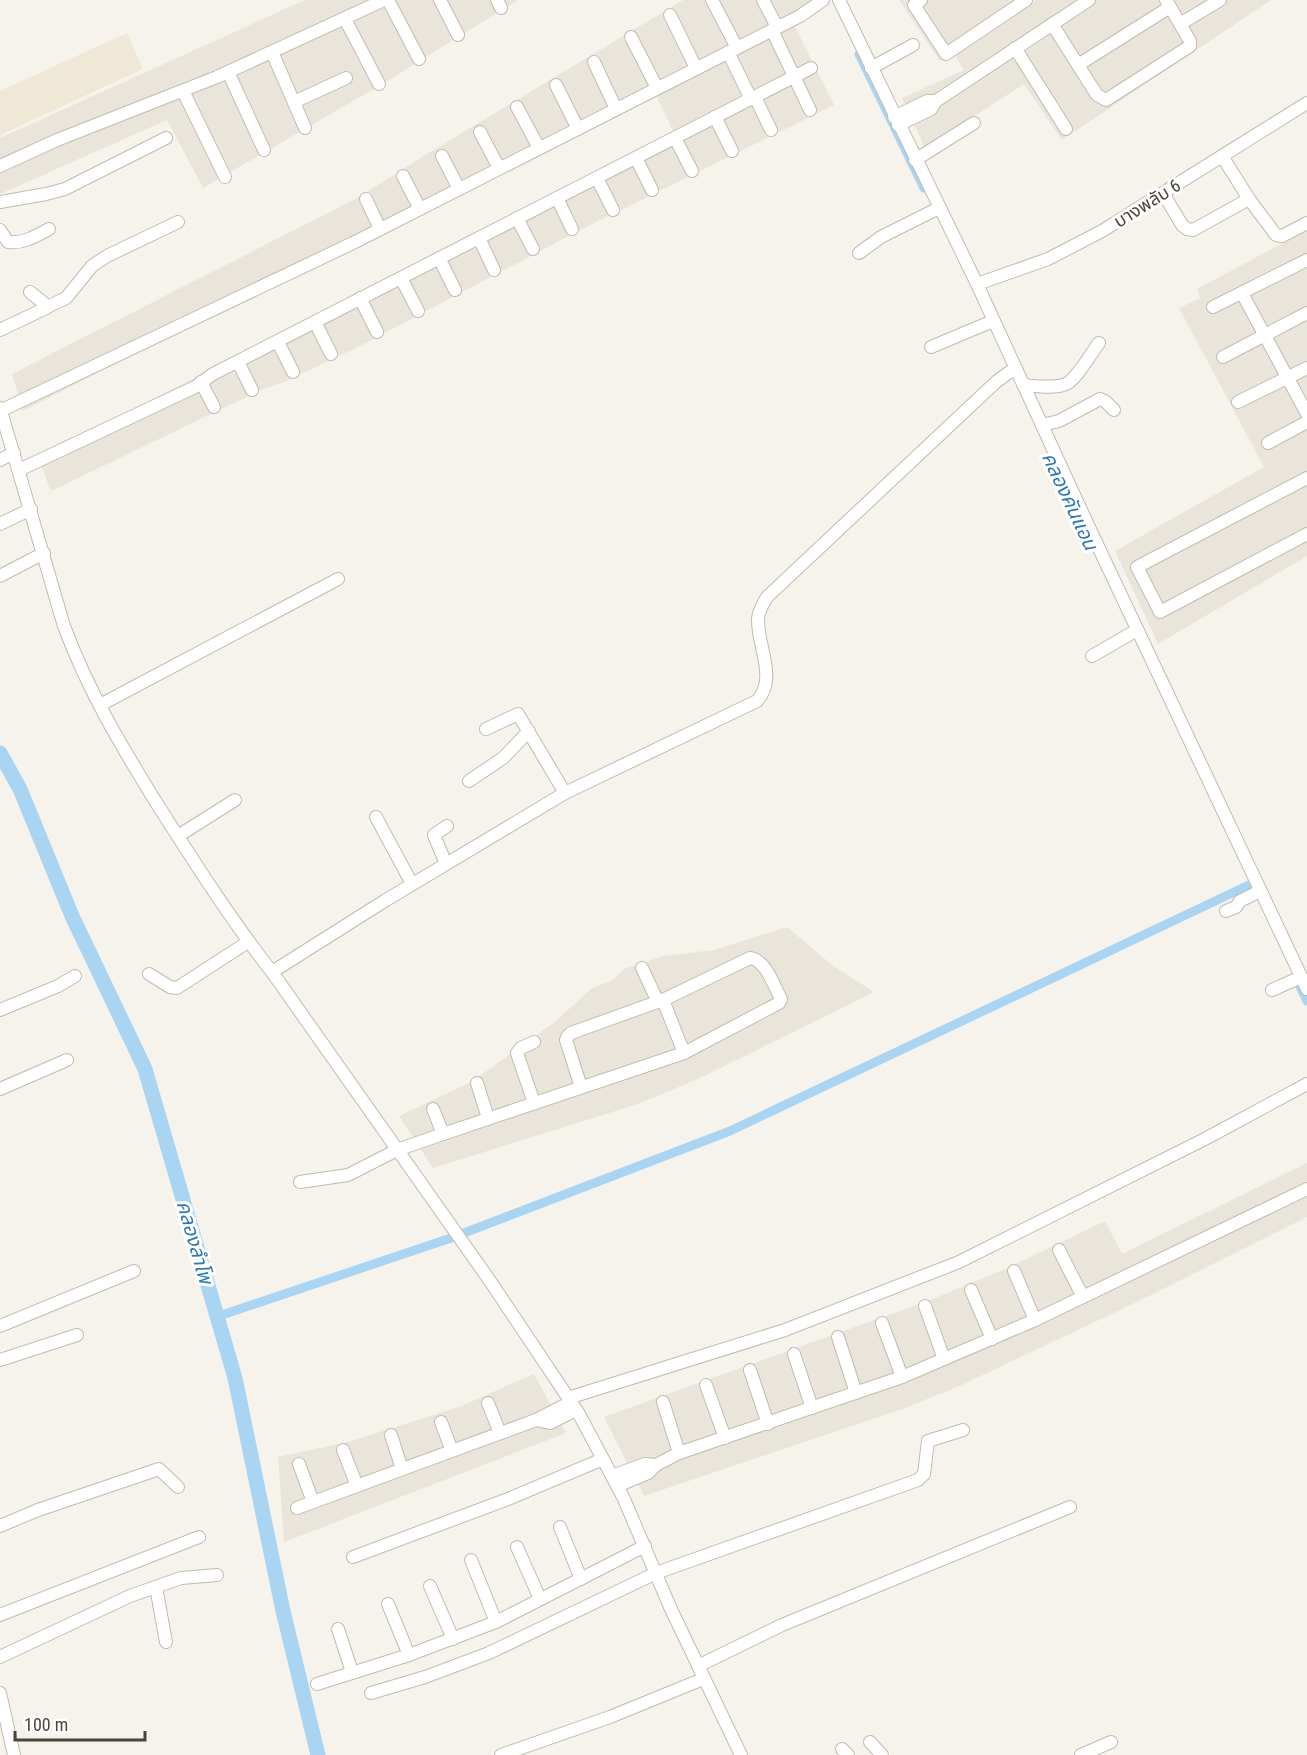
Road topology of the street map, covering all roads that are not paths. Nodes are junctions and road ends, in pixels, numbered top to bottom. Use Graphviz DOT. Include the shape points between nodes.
graph roads {
  1 [pos="386,0"];
  2 [pos="440,0"];
  3 [pos="712,0"];
  4 [pos="763,0"];
  5 [pos="839,0"];
  6 [pos="921,0"];
  7 [pos="1026,0"];
  8 [pos="1089,0"];
  9 [pos="1220,0"];
  10 [pos="816,2"];
  11 [pos="1168,3"];
  12 [pos="670,15"];
  13 [pos="345,19"];
  14 [pos="1052,24"];
  15 [pos="1180,24"];
  16 [pos="775,29"];
  17 [pos="458,35"];
  18 [pos="631,37"];
  19 [pos="913,45"];
  20 [pos="1015,48"];
  21 [pos="733,50"];
  22 [pos="272,52"];
  23 [pos="419,59"];
  24 [pos="594,62"];
  25 [pos="1078,65"];
  26 [pos="696,68"];
  27 [pos="871,68"];
  28 [pos="811,69"];
  29 [pos="228,72"];
  30 [pos="794,77"];
  31 [pos="346,78"];
  32 [pos="379,84"];
  33 [pos="556,85"];
  34 [pos="657,88"];
  35 [pos="183,91"];
  36 [pos="753,98"];
  37 [pos="294,102"];
  38 [pos="1307,103"];
  39 [pos="517,107"];
  40 [pos="616,109"];
  41 [pos="810,110"];
  42 [pos="716,117"];
  43 [pos="896,121"];
  44 [pos="974,123"];
  45 [pos="305,128"];
  46 [pos="578,129"];
  47 [pos="1066,129"];
  48 [pos="771,130"];
  49 [pos="480,132"];
  50 [pos="166,138"];
  51 [pos="675,138"];
  52 [pos="539,148"];
  53 [pos="264,150"];
  54 [pos="732,151"];
  55 [pos="442,156"];
  56 [pos="1222,156"];
  57 [pos="636,158"];
  58 [pos="915,160"];
  59 [pos="0,166"];
  60 [pos="499,168"];
  61 [pos="692,171"];
  62 [pos="403,176"];
  63 [pos="225,177"];
  64 [pos="597,178"];
  65 [pos="459,189"];
  66 [pos="652,190"];
  67 [pos="1162,193"];
  68 [pos="557,198"];
  69 [pos="366,199"];
  70 [pos="1249,199"];
  71 [pos="0,202"];
  72 [pos="938,208"];
  73 [pos="420,209"];
  74 [pos="613,210"];
  75 [pos="517,218"];
  76 [pos="178,222"];
  77 [pos="1307,223"];
  78 [pos="49,229"];
  79 [pos="380,229"];
  80 [pos="573,229"];
  81 [pos="0,230"];
  82 [pos="478,238"];
  83 [pos="533,249"];
  84 [pos="859,253"];
  85 [pos="439,258"];
  86 [pos="1307,260"];
  87 [pos="494,270"];
  88 [pos="401,278"];
  89 [pos="977,284"];
  90 [pos="455,290"];
  91 [pos="30,292"];
  92 [pos="1242,293"];
  93 [pos="360,298"];
  94 [pos="47,307"];
  95 [pos="1213,307"];
  96 [pos="418,310"];
  97 [pos="1307,313"];
  98 [pos="991,321"];
  99 [pos="315,322"];
  100 [pos="0,330"];
  101 [pos="377,332"];
  102 [pos="1265,335"];
  103 [pos="278,342"];
  104 [pos="1098,343"];
  105 [pos="931,346"];
  106 [pos="331,354"];
  107 [pos="1223,357"];
  108 [pos="237,362"];
  109 [pos="1307,368"];
  110 [pos="1014,369"];
  111 [pos="293,372"];
  112 [pos="1288,378"];
  113 [pos="201,382"];
  114 [pos="1023,385"];
  115 [pos="252,390"];
  116 [pos="1238,402"];
  117 [pos="214,407"];
  118 [pos="0,410"];
  119 [pos="1114,410"];
  120 [pos="1307,414"];
  121 [pos="1307,422"];
  122 [pos="1042,425"];
  123 [pos="1268,442"];
  124 [pos="14,453"];
  125 [pos="0,460"];
  126 [pos="19,470"];
  127 [pos="1307,477"];
  128 [pos="30,506"];
  129 [pos="0,516"];
  130 [pos="0,524"];
  131 [pos="1307,534"];
  132 [pos="44,554"];
  133 [pos="0,576"];
  134 [pos="338,579"];
  135 [pos="1136,631"];
  136 [pos="1092,656"];
  137 [pos="100,705"];
  138 [pos="486,729"];
  139 [pos="529,731"];
  140 [pos="469,780"];
  141 [pos="565,794"];
  142 [pos="235,800"];
  143 [pos="376,817"];
  144 [pos="447,826"];
  145 [pos="178,836"];
  146 [pos="447,864"];
  147 [pos="412,884"];
  148 [pos="1258,892"];
  149 [pos="1226,911"];
  150 [pos="248,942"];
  151 [pos="642,968"];
  152 [pos="272,972"];
  153 [pos="149,974"];
  154 [pos="75,976"];
  155 [pos="1299,978"];
  156 [pos="1276,988"];
  157 [pos="1307,989"];
  158 [pos="661,1001"];
  159 [pos="0,1010"];
  160 [pos="534,1042"];
  161 [pos="684,1053"];
  162 [pos="67,1060"];
  163 [pos="477,1083"];
  164 [pos="1307,1084"];
  165 [pos="580,1087"];
  166 [pos="0,1089"];
  167 [pos="534,1103"];
  168 [pos="434,1109"];
  169 [pos="488,1118"];
  170 [pos="443,1134"];
  171 [pos="397,1150"];
  172 [pos="300,1182"];
  173 [pos="1307,1190"];
  174 [pos="1059,1250"];
  175 [pos="134,1271"];
  176 [pos="1014,1271"];
  177 [pos="971,1290"];
  178 [pos="1083,1297"];
  179 [pos="925,1306"];
  180 [pos="1035,1320"];
  181 [pos="882,1323"];
  182 [pos="0,1326"];
  183 [pos="78,1335"];
  184 [pos="838,1337"];
  185 [pos="992,1339"];
  186 [pos="794,1354"];
  187 [pos="944,1359"];
  188 [pos="0,1360"];
  189 [pos="750,1370"];
  190 [pos="902,1377"];
  191 [pos="706,1385"];
  192 [pos="856,1393"];
  193 [pos="663,1402"];
  194 [pos="488,1403"];
  195 [pos="572,1403"];
  196 [pos="812,1408"];
  197 [pos="441,1422"];
  198 [pos="768,1424"];
  199 [pos="963,1430"];
  200 [pos="500,1433"];
  201 [pos="391,1435"];
  202 [pos="725,1438"];
  203 [pos="343,1450"];
  204 [pos="452,1451"];
  205 [pos="680,1453"];
  206 [pos="603,1459"];
  207 [pos="298,1464"];
  208 [pos="402,1469"];
  209 [pos="614,1481"];
  210 [pos="357,1486"];
  211 [pos="178,1487"];
  212 [pos="313,1502"];
  213 [pos="297,1508"];
  214 [pos="1070,1508"];
  215 [pos="0,1526"];
  216 [pos="560,1527"];
  217 [pos="199,1537"];
  218 [pos="645,1546"];
  219 [pos="517,1547"];
  220 [pos="353,1557"];
  221 [pos="471,1560"];
  222 [pos="656,1573"];
  223 [pos="217,1575"];
  224 [pos="581,1578"];
  225 [pos="430,1586"];
  226 [pos="156,1587"];
  227 [pos="540,1599"];
  228 [pos="388,1604"];
  229 [pos="0,1615"];
  230 [pos="496,1622"];
  231 [pos="338,1629"];
  232 [pos="453,1639"];
  233 [pos="166,1642"];
  234 [pos="409,1655"];
  235 [pos="0,1657"];
  236 [pos="698,1666"];
  237 [pos="352,1672"];
  238 [pos="703,1679"];
  239 [pos="317,1684"];
  240 [pos="0,1693"];
  241 [pos="370,1693"];
  242 [pos="870,1742"];
  243 [pos="1111,1742"];
  244 [pos="14,1755"];
  245 [pos="501,1755"];
  246 [pos="741,1755"];
  247 [pos="882,1755"];
  248 [pos="1081,1755"];
  1 -- 13 [label="street"];
  1 -- 23 [label="street"];
  2 -- 17 [label="street"];
  3 -- 21 [label="street"];
  4 -- 16 [label="street"];
  5 -- 27 [label="street"];
  6 -- 7 [label="street" via="914,5 946,54"];
  8 -- 14 [label="street"];
  9 -- 15 [label="street"];
  10 -- 16 [label="street"];
  11 -- 15 [label="street"];
  11 -- 25 [label="street"];
  12 -- 26 [label="street"];
  13 -- 22 [label="street"];
  13 -- 32 [label="street"];
  14 -- 20 [label="street"];
  14 -- 25 [label="street"];
  15 -- 25 [label="street" via="1190,46 1106,100 1097,95"];
  16 -- 21 [label="street"];
  16 -- 30 [label="street"];
  18 -- 34 [label="street"];
  19 -- 27 [label="street"];
  20 -- 43 [label="street" via="936,101 931,109"];
  20 -- 47 [label="street"];
  21 -- 26 [label="street"];
  21 -- 36 [label="street"];
  22 -- 29 [label="street"];
  22 -- 37 [label="street"];
  24 -- 40 [label="street"];
  26 -- 34 [label="street"];
  27 -- 43 [label="street"];
  28 -- 30 [label="street"];
  29 -- 35 [label="street"];
  29 -- 53 [label="street"];
  30 -- 36 [label="street"];
  30 -- 41 [label="street"];
  31 -- 37 [label="street"];
  33 -- 46 [label="street"];
  34 -- 40 [label="street"];
  35 -- 59 [label="street"];
  35 -- 63 [label="street"];
  36 -- 42 [label="street"];
  36 -- 48 [label="street"];
  37 -- 45 [label="street"];
  38 -- 56 [label="street, บางพลับ 6"];
  39 -- 52 [label="street"];
  40 -- 46 [label="street"];
  42 -- 51 [label="street"];
  42 -- 54 [label="street"];
  43 -- 58 [label="street"];
  44 -- 58 [label="street"];
  46 -- 52 [label="street"];
  49 -- 60 [label="street"];
  50 -- 71 [label="street" via="65,189"];
  51 -- 57 [label="street"];
  51 -- 61 [label="street"];
  52 -- 60 [label="street"];
  55 -- 65 [label="street"];
  56 -- 67 [label="street, บางพลับ 6"];
  56 -- 70 [label="street"];
  57 -- 64 [label="street"];
  57 -- 66 [label="street"];
  58 -- 72 [label="street"];
  60 -- 65 [label="street"];
  62 -- 73 [label="street"];
  64 -- 68 [label="street"];
  64 -- 74 [label="street"];
  65 -- 73 [label="street"];
  67 -- 70 [label="street" via="1182,225 1193,230"];
  67 -- 89 [label="street, บางพลับ 6" via="1048,259"];
  68 -- 75 [label="street"];
  68 -- 80 [label="street"];
  69 -- 79 [label="street"];
  70 -- 77 [label="street" via="1276,235 1282,236"];
  72 -- 84 [label="street" via="881,237"];
  72 -- 89 [label="street"];
  73 -- 79 [label="street"];
  75 -- 82 [label="street"];
  75 -- 83 [label="street"];
  76 -- 94 [label="street" via="107,256 92,266 66,298"];
  78 -- 81 [label="street" via="15,243 8,242"];
  79 -- 118 [label="street"];
  82 -- 85 [label="street"];
  82 -- 87 [label="street"];
  85 -- 88 [label="street"];
  85 -- 90 [label="street"];
  86 -- 92 [label="street"];
  88 -- 93 [label="street"];
  88 -- 96 [label="street"];
  89 -- 98 [label="street"];
  91 -- 94 [label="street"];
  92 -- 95 [label="street"];
  92 -- 102 [label="street"];
  93 -- 99 [label="street"];
  93 -- 101 [label="street"];
  94 -- 100 [label="street"];
  97 -- 102 [label="street"];
  98 -- 105 [label="street"];
  98 -- 110 [label="street"];
  99 -- 103 [label="street"];
  99 -- 106 [label="street"];
  102 -- 107 [label="street"];
  102 -- 112 [label="street"];
  103 -- 108 [label="street"];
  103 -- 111 [label="street"];
  104 -- 114 [label="street" via="1066,384"];
  108 -- 113 [label="street"];
  108 -- 115 [label="street"];
  109 -- 112 [label="street"];
  110 -- 114 [label="street"];
  110 -- 141 [label="street" via="767,597 758,618 767,681 757,701"];
  112 -- 116 [label="street"];
  112 -- 120 [label="street"];
  113 -- 117 [label="street"];
  113 -- 126 [label="street"];
  114 -- 122 [label="street"];
  118 -- 124 [label="street"];
  119 -- 122 [label="street" via="1100,399 1059,422"];
  121 -- 123 [label="street"];
  122 -- 135 [label="street"];
  124 -- 125 [label="street"];
  124 -- 126 [label="street"];
  126 -- 128 [label="street"];
  127 -- 131 [label="street" via="1137,567 1160,612"];
  128 -- 129 [label="street"];
  128 -- 130 [label="street"];
  128 -- 132 [label="street"];
  132 -- 133 [label="street"];
  132 -- 137 [label="street" via="71,644"];
  134 -- 137 [label="street"];
  135 -- 136 [label="street"];
  135 -- 148 [label="street"];
  137 -- 145 [label="street"];
  138 -- 139 [label="street" via="518,714"];
  139 -- 140 [label="street" via="503,758"];
  139 -- 141 [label="street"];
  141 -- 146 [label="street"];
  142 -- 145 [label="street"];
  143 -- 147 [label="street"];
  144 -- 146 [label="street" via="434,835"];
  145 -- 150 [label="street"];
  146 -- 147 [label="street"];
  147 -- 152 [label="street"];
  148 -- 149 [label="street"];
  148 -- 155 [label="street"];
  150 -- 152 [label="street"];
  150 -- 153 [label="street" via="177,988"];
  151 -- 158 [label="street"];
  152 -- 171 [label="street"];
  154 -- 159 [label="street"];
  155 -- 156 [label="street"];
  155 -- 157 [label="street"];
  158 -- 161 [label="street"];
  158 -- 161 [label="street" via="750,958 762,963 781,999 775,1007"];
  158 -- 165 [label="street" via="567,1037"];
  160 -- 167 [label="street" via="517,1053"];
  161 -- 165 [label="street"];
  162 -- 166 [label="street"];
  163 -- 169 [label="street"];
  164 -- 195 [label="street" via="959,1262 785,1330"];
  165 -- 167 [label="street"];
  167 -- 169 [label="street"];
  168 -- 170 [label="street"];
  169 -- 170 [label="street"];
  170 -- 171 [label="street"];
  171 -- 172 [label="street" via="348,1175"];
  171 -- 195 [label="street"];
  173 -- 178 [label="street"];
  174 -- 178 [label="street"];
  175 -- 182 [label="street"];
  176 -- 180 [label="street"];
  177 -- 185 [label="street"];
  178 -- 180 [label="street"];
  179 -- 187 [label="street"];
  180 -- 185 [label="street"];
  181 -- 190 [label="street"];
  183 -- 188 [label="street"];
  184 -- 192 [label="street"];
  185 -- 187 [label="street"];
  186 -- 196 [label="street"];
  187 -- 190 [label="street"];
  189 -- 198 [label="street"];
  190 -- 192 [label="street"];
  191 -- 202 [label="street"];
  192 -- 196 [label="street"];
  193 -- 205 [label="street"];
  194 -- 200 [label="street"];
  195 -- 200 [label="street" via="550,1423 536,1420"];
  195 -- 206 [label="street"];
  196 -- 198 [label="street"];
  197 -- 204 [label="street"];
  198 -- 202 [label="street"];
  199 -- 222 [label="street" via="928,1441 924,1474 918,1480"];
  200 -- 204 [label="street"];
  201 -- 208 [label="street"];
  202 -- 205 [label="street"];
  203 -- 210 [label="street"];
  204 -- 208 [label="street"];
  205 -- 209 [label="street" via="656,1465 645,1464"];
  206 -- 209 [label="street"];
  206 -- 220 [label="street"];
  207 -- 212 [label="street"];
  208 -- 210 [label="street"];
  209 -- 218 [label="street"];
  210 -- 212 [label="street"];
  211 -- 215 [label="street" via="156,1470"];
  212 -- 213 [label="street"];
  214 -- 236 [label="street" via="782,1625"];
  216 -- 224 [label="street"];
  217 -- 229 [label="street"];
  218 -- 222 [label="street"];
  218 -- 224 [label="street"];
  219 -- 227 [label="street"];
  221 -- 230 [label="street"];
  222 -- 236 [label="street"];
  222 -- 241 [label="street" via="489,1653"];
  223 -- 226 [label="street" via="181,1578"];
  224 -- 227 [label="street"];
  225 -- 232 [label="street"];
  226 -- 233 [label="street"];
  226 -- 235 [label="street"];
  227 -- 230 [label="street"];
  228 -- 234 [label="street"];
  230 -- 232 [label="street"];
  231 -- 237 [label="street"];
  232 -- 234 [label="street"];
  234 -- 237 [label="street"];
  236 -- 238 [label="street"];
  237 -- 239 [label="street"];
  238 -- 245 [label="street"];
  238 -- 246 [label="street"];
  240 -- 244 [label="street"];
  242 -- 247 [label="street"];
  243 -- 248 [label="street"];
}
